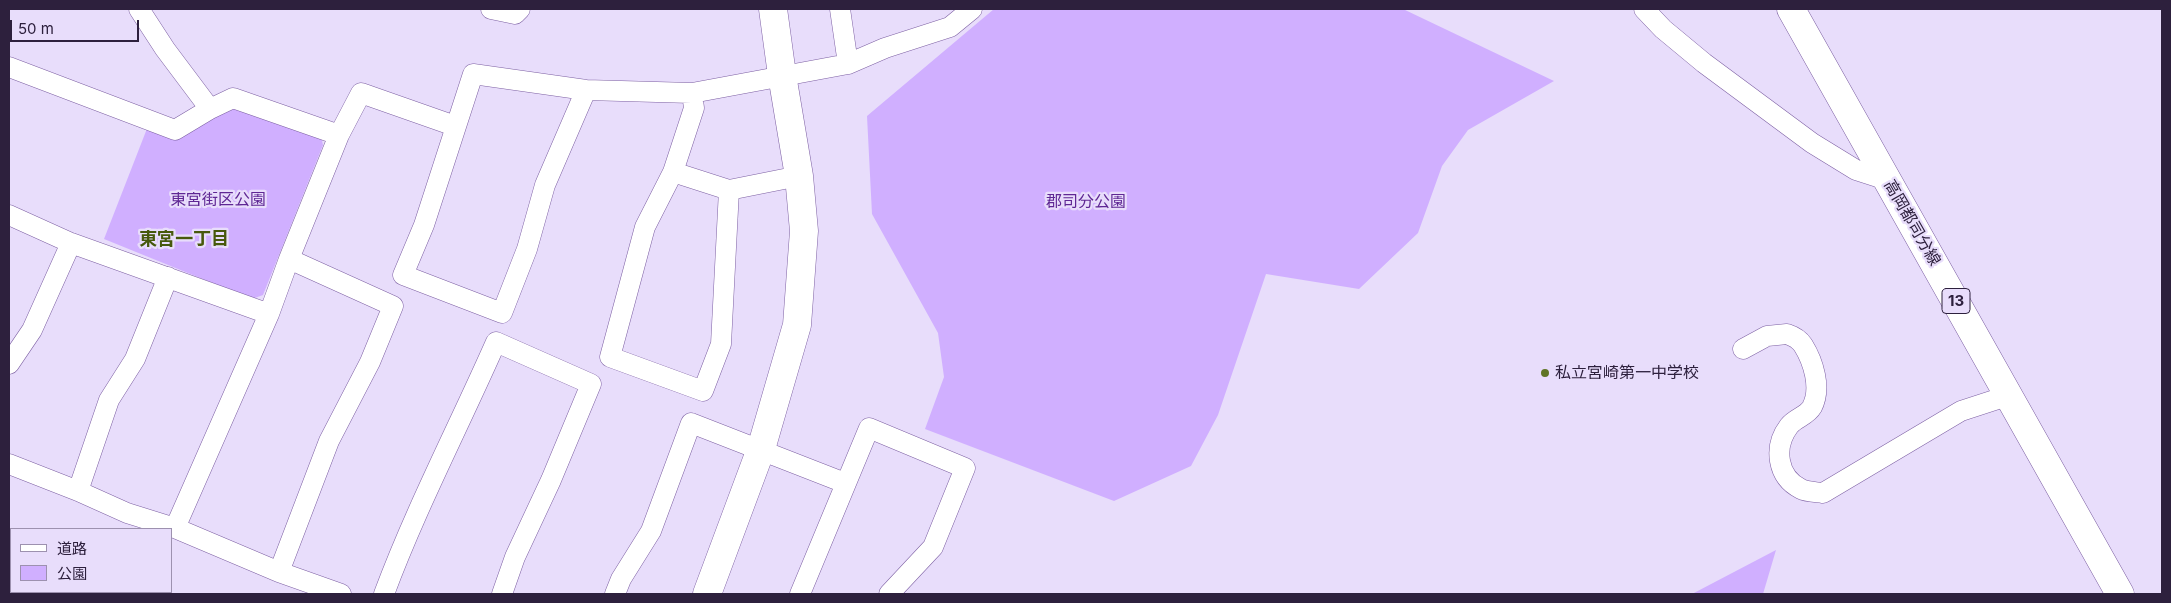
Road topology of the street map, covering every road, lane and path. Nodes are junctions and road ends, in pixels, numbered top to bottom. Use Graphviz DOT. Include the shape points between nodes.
graph roads {
  1 [pos="139,9"];
  2 [pos="491,9"];
  3 [pos="520,9"];
  4 [pos="774,9"];
  5 [pos="840,9"];
  6 [pos="972,9"];
  7 [pos="1644,9"];
  8 [pos="1791,9"];
  9 [pos="949,18"];
  10 [pos="848,64"];
  11 [pos="9,67"];
  12 [pos="782,75"];
  13 [pos="586,90"];
  14 [pos="692,94"];
  15 [pos="210,109"];
  16 [pos="455,126"];
  17 [pos="339,134"];
  18 [pos="673,172"];
  19 [pos="799,176"];
  20 [pos="1887,180"];
  21 [pos="729,190"];
  22 [pos="9,216"];
  23 [pos="70,243"];
  24 [pos="289,259"];
  25 [pos="168,278"];
  26 [pos="270,314"];
  27 [pos="1743,349"];
  28 [pos="9,364"];
  29 [pos="2010,395"];
  30 [pos="761,449"];
  31 [pos="9,464"];
  32 [pos="845,483"];
  33 [pos="78,491"];
  34 [pos="124,521"];
  35 [pos="174,528"];
  36 [pos="279,572"];
  37 [pos="341,594"];
  38 [pos="384,594"];
  39 [pos="502,594"];
  40 [pos="615,594"];
  41 [pos="707,594"];
  42 [pos="800,594"];
  43 [pos="889,594"];
  44 [pos="2120,594"];
  1 -- 15 [label="street"];
  2 -- 3 [label="street" via="515,14"];
  4 -- 12 [label="main road"];
  5 -- 10 [label="street"];
  6 -- 9 [label="street"];
  7 -- 20 [label="street" via="1704,63 1812,143 1856,170"];
  8 -- 20 [label="main road, 高岡都司分線 / 13"];
  9 -- 10 [label="street"];
  10 -- 12 [label="street"];
  11 -- 15 [label="street" via="175,130"];
  12 -- 14 [label="street"];
  12 -- 19 [label="main road"];
  13 -- 14 [label="street"];
  13 -- 16 [label="street" via="473,74"];
  13 -- 16 [label="street" via="545,185 527,249 502,313 404,275 424,225"];
  14 -- 18 [label="street" via="694,108"];
  15 -- 17 [label="street" via="233,98"];
  16 -- 17 [label="street" via="361,93"];
  17 -- 24 [label="street"];
  18 -- 21 [label="street"];
  18 -- 21 [label="street" via="645,227 610,357 703,392 721,344"];
  19 -- 21 [label="street"];
  19 -- 30 [label="main road" via="804,231 797,325"];
  20 -- 29 [label="main road, 高岡都司分線 / 13"];
  22 -- 23 [label="street"];
  23 -- 25 [label="street"];
  23 -- 28 [label="street" via="32,330"];
  24 -- 26 [label="street"];
  24 -- 36 [label="street" via="393,306 370,362 329,441"];
  25 -- 26 [label="street"];
  25 -- 33 [label="street" via="135,359 109,400"];
  26 -- 35 [label="street"];
  27 -- 29 [label="street" via="1767,336 1787,334 1803,345 1814,371 1816,389 1812,407 1789,426 1779,453 1780,467 1786,477 1802,490 1823,493 1961,411"];
  29 -- 44 [label="main road, 高岡都司分線 / 13"];
  30 -- 32 [label="street"];
  30 -- 40 [label="street" via="691,423 651,531"];
  30 -- 41 [label="main road"];
  31 -- 33 [label="street"];
  32 -- 42 [label="street"];
  32 -- 43 [label="street" via="869,428 965,468 933,547"];
  33 -- 34 [label="street"];
  34 -- 35 [label="street"];
  35 -- 36 [label="street"];
  36 -- 37 [label="street"];
  38 -- 39 [label="street" via="402,545 496,342 591,384"];
}
